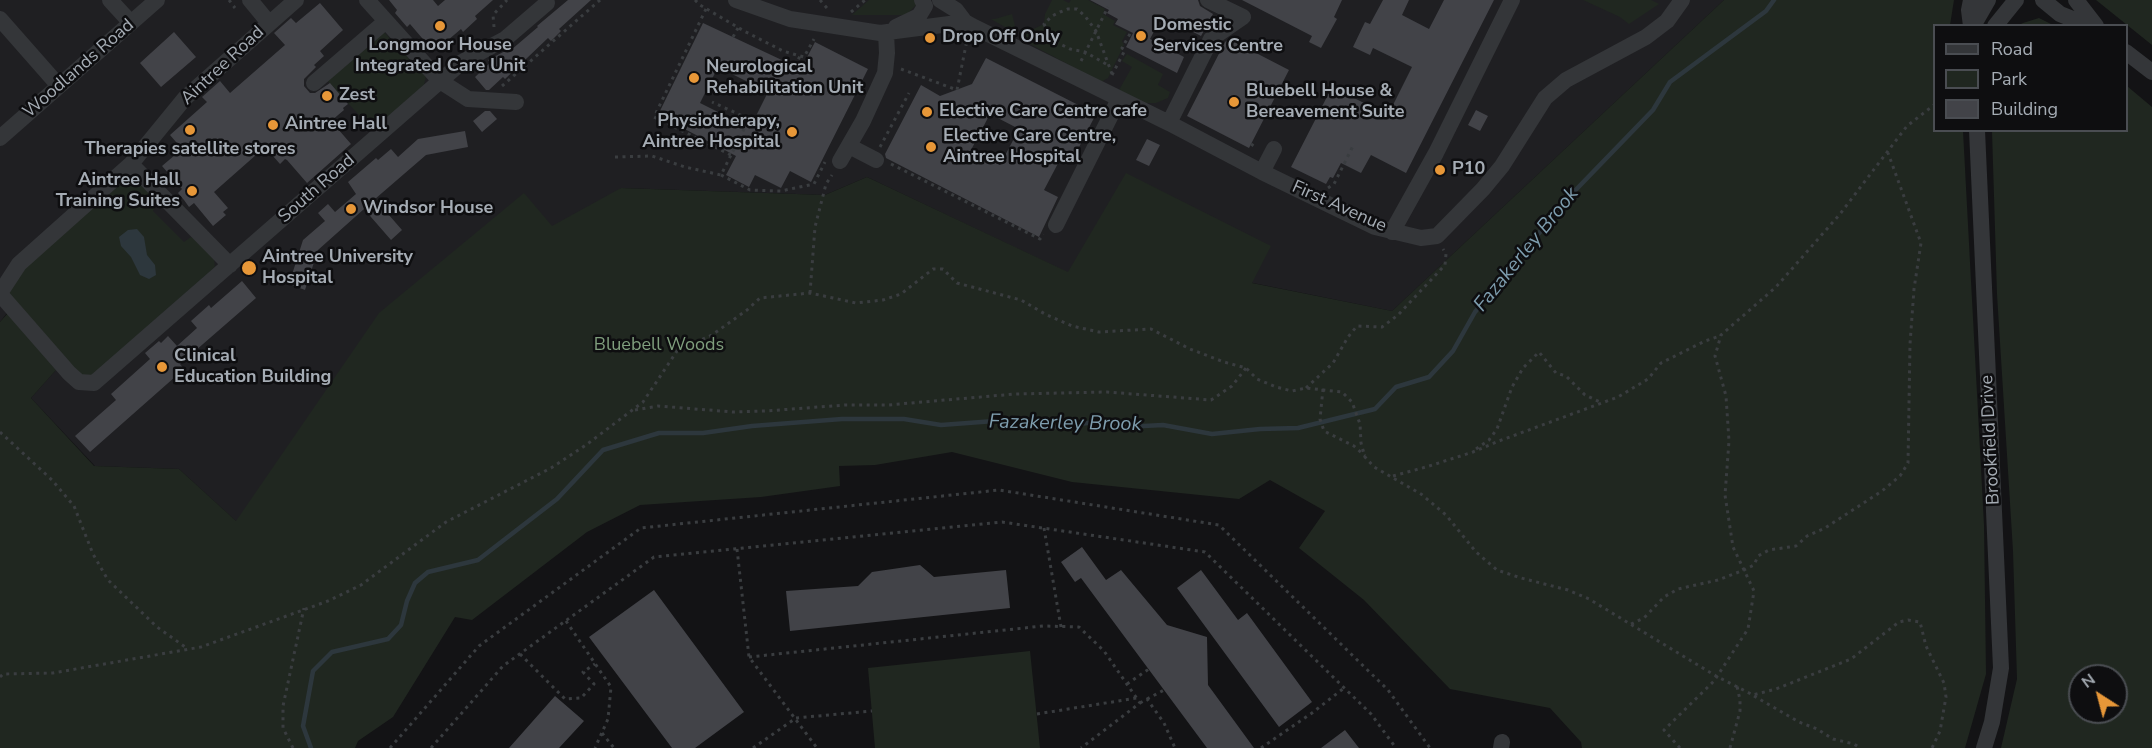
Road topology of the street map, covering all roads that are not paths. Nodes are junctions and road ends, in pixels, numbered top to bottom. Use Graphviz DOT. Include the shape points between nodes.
graph roads {
  1 [pos="110,0"];
  2 [pos="157,0"];
  3 [pos="250,0"];
  4 [pos="296,0"];
  5 [pos="367,0"];
  6 [pos="736,0"];
  7 [pos="922,0"];
  8 [pos="938,0"];
  9 [pos="1208,0"];
  10 [pos="1512,0"];
  11 [pos="1682,0"];
  12 [pos="1971,0"];
  13 [pos="1988,0"];
  14 [pos="2016,0"];
  15 [pos="2043,0"];
  16 [pos="2076,0"];
  17 [pos="547,3"];
  18 [pos="0,18"];
  19 [pos="386,21"];
  20 [pos="131,23"];
  21 [pos="269,23"];
  22 [pos="1972,24"];
  23 [pos="1973,24"];
  24 [pos="1997,24"];
  25 [pos="2085,24"];
  26 [pos="2094,24"];
  27 [pos="941,26"];
  28 [pos="967,27"];
  29 [pos="883,33"];
  30 [pos="2128,53"];
  31 [pos="2152,72"];
  32 [pos="440,81"];
  33 [pos="314,84"];
  34 [pos="59,86"];
  35 [pos="1119,99"];
  36 [pos="516,102"];
  37 [pos="1169,123"];
  38 [pos="1977,132"];
  39 [pos="0,138"];
  40 [pos="849,146"];
  41 [pos="1274,149"];
  42 [pos="879,159"];
  43 [pos="840,161"];
  44 [pos="131,164"];
  45 [pos="1262,172"];
  46 [pos="1051,227"];
  47 [pos="1392,232"];
  48 [pos="230,265"];
  49 [pos="0,294"];
  50 [pos="1984,748"];
  1 -- 20 [label="street"];
  2 -- 20 [label="street, Woodlands Road"];
  3 -- 21 [label="street"];
  4 -- 21 [label="street, Aintree Road"];
  5 -- 19 [label="street"];
  6 -- 29 [label="street" via="790,19"];
  7 -- 29 [label="street" via="925,6 919,16"];
  8 -- 27 [label="street" via="945,18"];
  8 -- 28 [label="street, First Avenue" via="956,10"];
  9 -- 37 [label="street" via="1243,17 1211,39"];
  10 -- 47 [label="street"];
  11 -- 47 [label="street, First Avenue" via="1667,21 1646,37 1566,80 1545,98 1502,166 1437,236 1421,238"];
  12 -- 22 [label="street"];
  13 -- 23 [label="street"];
  14 -- 24 [label="street"];
  15 -- 25 [label="street" via="2060,14"];
  16 -- 26 [label="street"];
  17 -- 32 [label="street, South Road" via="519,28 462,62"];
  18 -- 34 [label="street"];
  19 -- 32 [label="street"];
  19 -- 33 [label="street"];
  20 -- 34 [label="street, Woodlands Road"];
  21 -- 44 [label="street, Aintree Road" via="184,98"];
  27 -- 28 [label="street"];
  27 -- 29 [label="street"];
  28 -- 35 [label="street, First Avenue"];
  29 -- 40 [label="street" via="885,73"];
  30 -- 31 [label="street"];
  32 -- 36 [label="street" via="468,99"];
  32 -- 48 [label="street, South Road"];
  34 -- 39 [label="street, Woodlands Road"];
  35 -- 37 [label="street, First Avenue"];
  35 -- 46 [label="street"];
  37 -- 45 [label="street, First Avenue"];
  38 -- 50 [label="street, Brookfield Drive" via="2001,668"];
  40 -- 42 [label="street"];
  40 -- 43 [label="street"];
  41 -- 45 [label="street"];
  44 -- 48 [label="street"];
  44 -- 49 [label="street, Aintree Road" via="20,264"];
  45 -- 47 [label="street, First Avenue"];
  48 -- 49 [label="street, South Road" via="94,383 79,382 69,373"];
}
